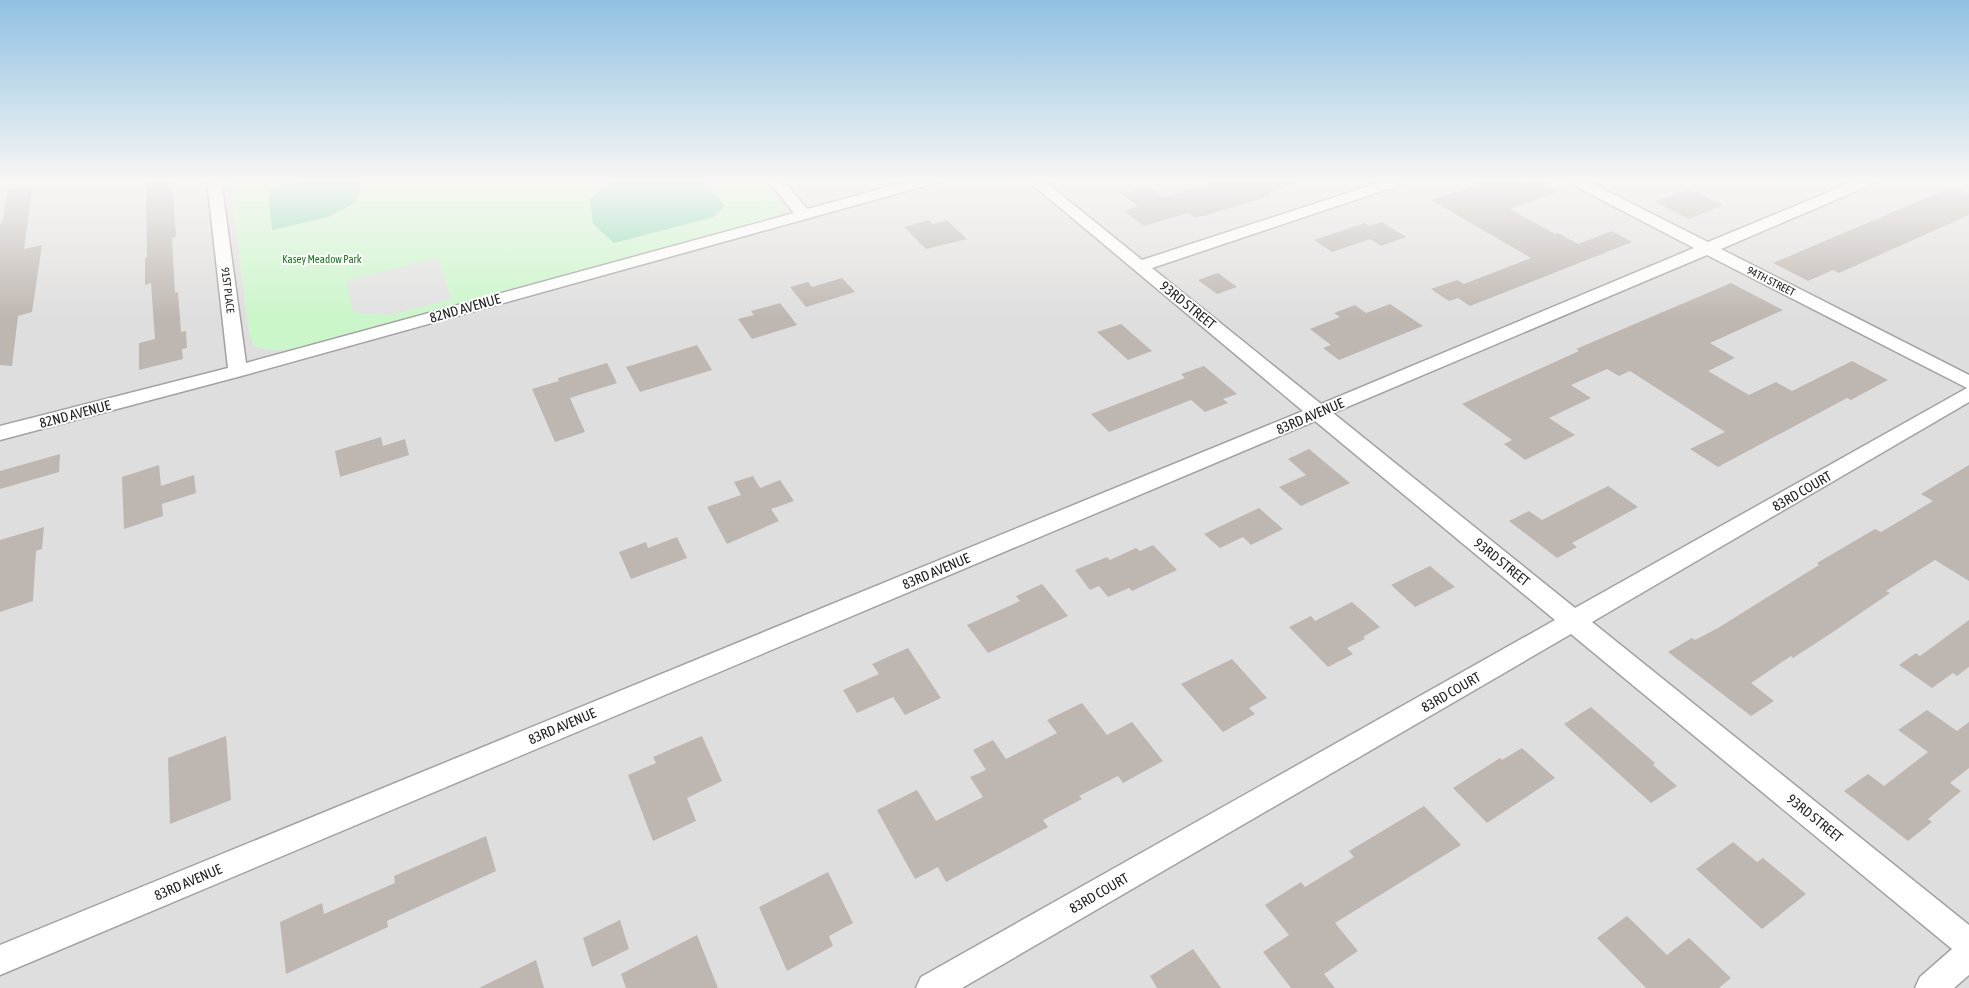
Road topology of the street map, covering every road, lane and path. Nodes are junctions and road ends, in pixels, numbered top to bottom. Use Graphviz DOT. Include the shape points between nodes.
graph roads {
  1 [pos="220,226"];
  2 [pos="764,226"];
  3 [pos="1091,226"];
  4 [pos="1261,226"];
  5 [pos="1664,226"];
  6 [pos="1762,226"];
  7 [pos="1708,249"];
  8 [pos="1140,266"];
  9 [pos="238,371"];
  10 [pos="1969,383"];
  11 [pos="1969,394"];
  12 [pos="1319,412"];
  13 [pos="0,433"];
  14 [pos="1575,622"];
  15 [pos="1969,944"];
  16 [pos="1969,954"];
  17 [pos="0,960"];
  18 [pos="932,988"];
  19 [pos="1931,988"];
  1 -- 9 [label="street, 91ST PLACE"];
  2 -- 9 [label="street, 82ND AVENUE"];
  3 -- 8 [label="street, 93RD STREET"];
  4 -- 8 [label="street"];
  5 -- 7 [label="street, 94TH STREET"];
  6 -- 7 [label="street, 83RD AVENUE"];
  7 -- 10 [label="street, 94TH STREET"];
  7 -- 12 [label="street, 83RD AVENUE"];
  8 -- 12 [label="street, 93RD STREET"];
  9 -- 13 [label="street, 82ND AVENUE"];
  11 -- 14 [label="street, 83RD COURT"];
  12 -- 14 [label="street, 93RD STREET"];
  12 -- 17 [label="street, 83RD AVENUE"];
  14 -- 15 [label="street, 93RD STREET"];
  14 -- 18 [label="street, 83RD COURT"];
  16 -- 19 [label="street"];
}
